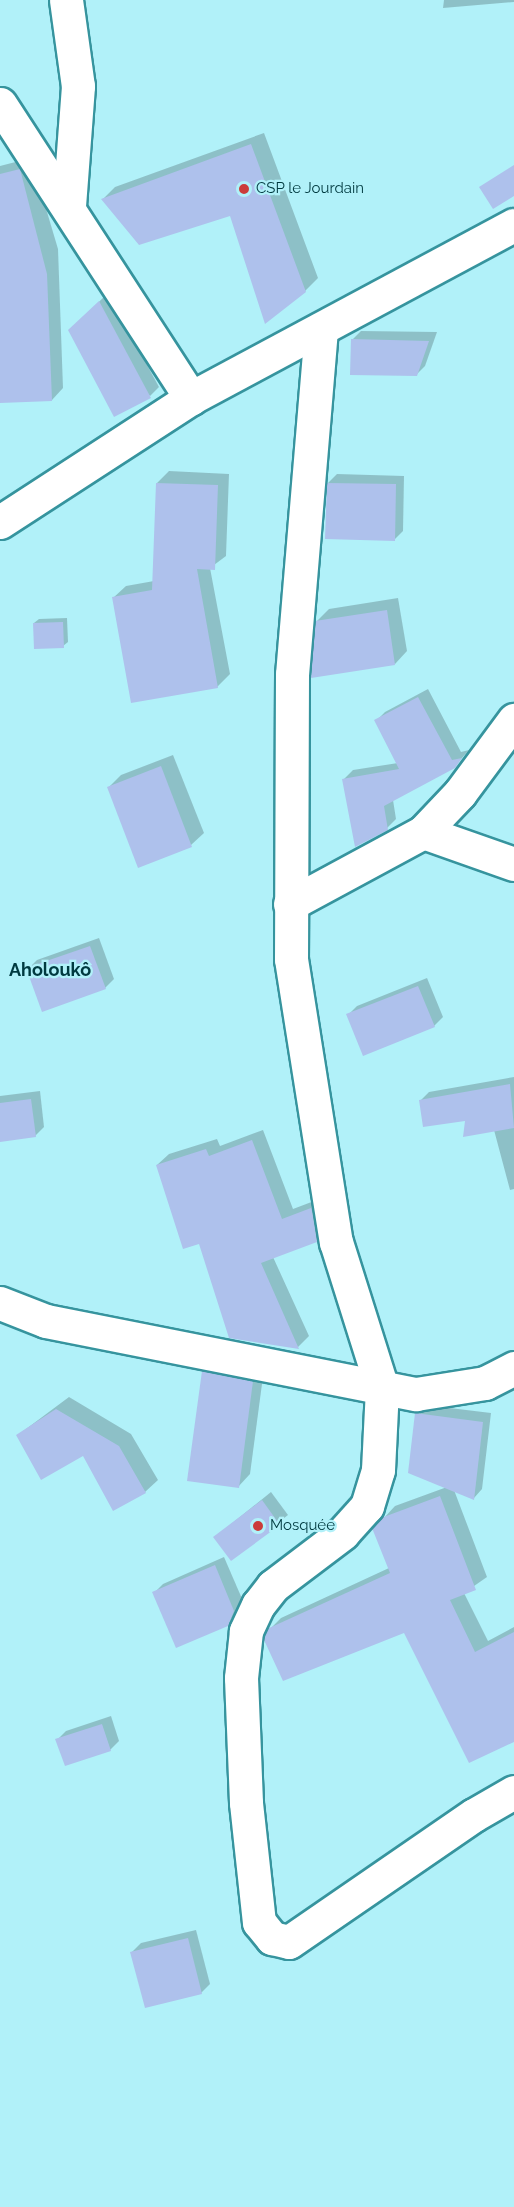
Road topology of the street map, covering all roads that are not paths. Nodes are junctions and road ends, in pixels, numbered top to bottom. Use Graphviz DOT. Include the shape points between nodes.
graph roads {
  1 [pos="66,0"];
  2 [pos="0,104"];
  3 [pos="69,207"];
  4 [pos="514,225"];
  5 [pos="321,329"];
  6 [pos="191,398"];
  7 [pos="0,522"];
  8 [pos="514,720"];
  9 [pos="423,832"];
  10 [pos="514,864"];
  11 [pos="290,904"];
  12 [pos="0,1303"];
  13 [pos="514,1368"];
  14 [pos="382,1388"];
  15 [pos="514,1792"];
  1 -- 3 [label="street" via="78,86"];
  2 -- 3 [label="street"];
  3 -- 6 [label="street"];
  4 -- 5 [label="street"];
  5 -- 6 [label="street"];
  5 -- 11 [label="street" via="292,674"];
  6 -- 7 [label="street"];
  8 -- 9 [label="street" via="460,793"];
  9 -- 10 [label="street"];
  9 -- 11 [label="street"];
  11 -- 14 [label="street" via="291,959 336,1242"];
  12 -- 14 [label="street" via="57,1324"];
  13 -- 14 [label="street" via="485,1383 456,1390 416,1394"];
  14 -- 15 [label="street" via="378,1470 367,1506 343,1533 273,1586 258,1605 246,1631 241,1678 246,1803 259,1922 272,1938 289,1942 474,1815"];
}
